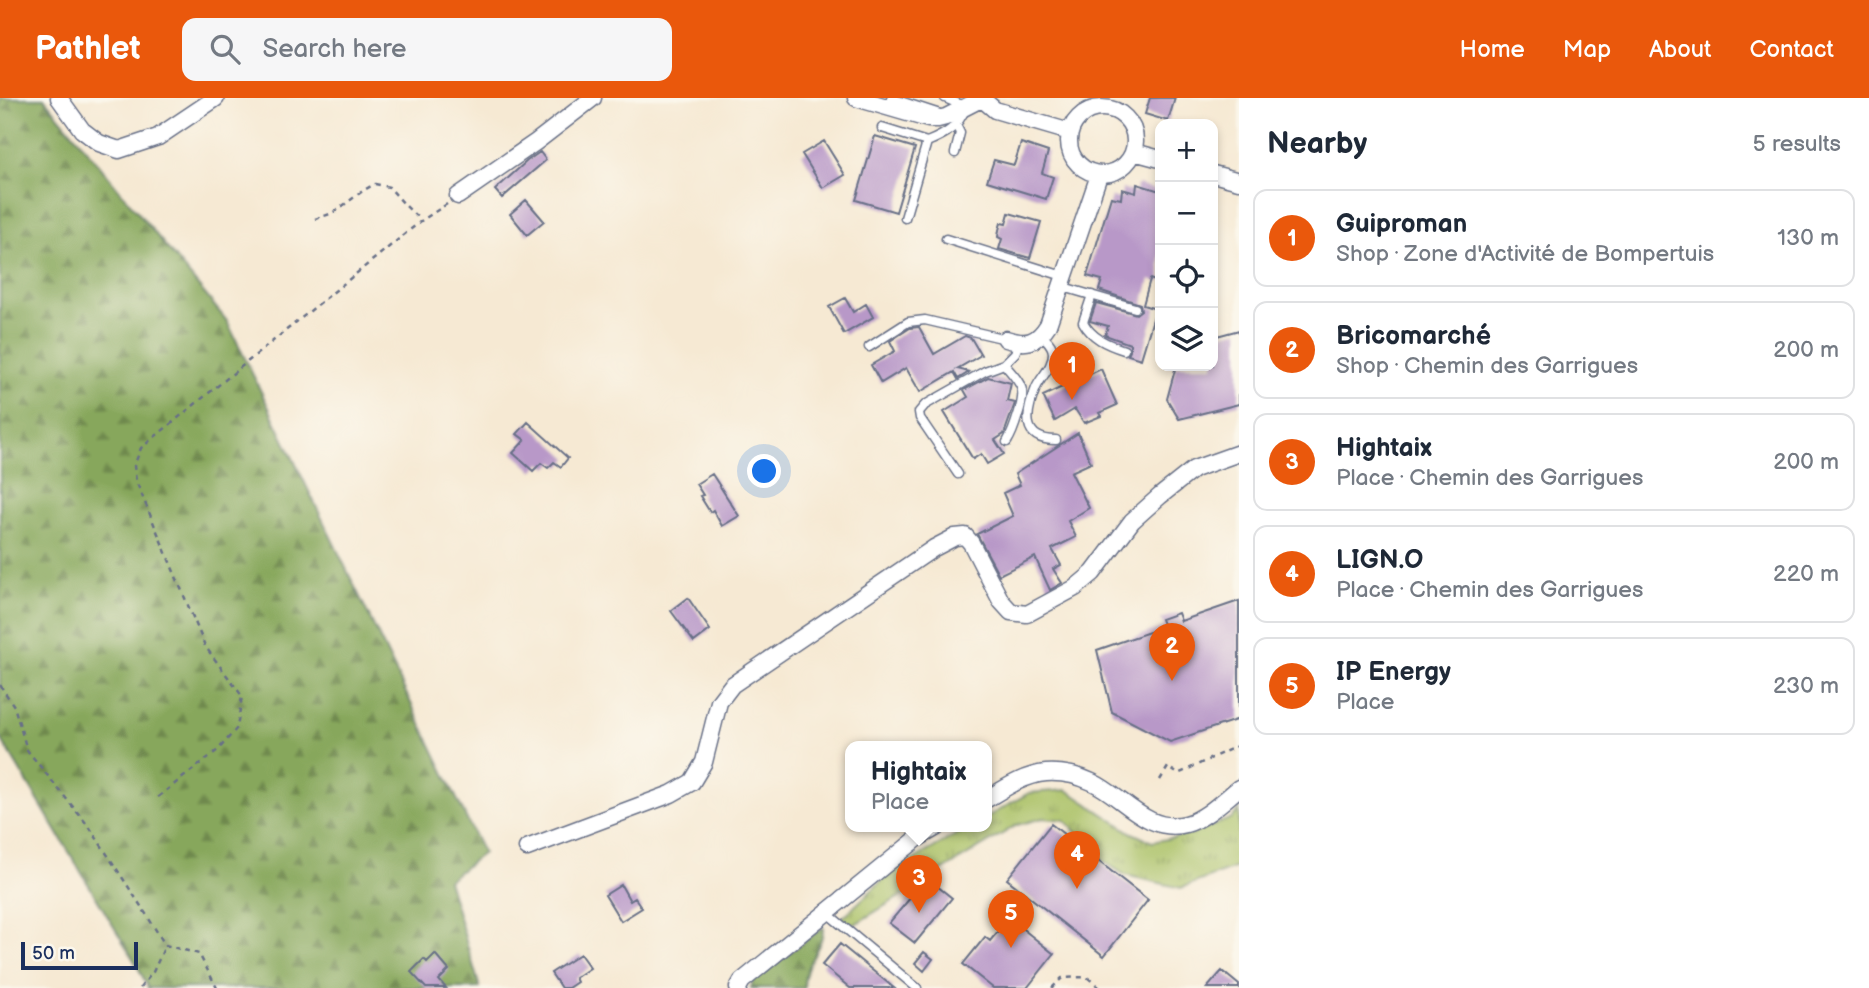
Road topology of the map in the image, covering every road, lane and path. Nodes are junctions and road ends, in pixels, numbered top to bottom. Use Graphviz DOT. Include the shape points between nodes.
graph roads {
  1 [pos="59,98"];
  2 [pos="216,98"];
  3 [pos="593,98"];
  4 [pos="856,98"];
  5 [pos="891,98"];
  6 [pos="945,98"];
  7 [pos="976,101"];
  8 [pos="1114,103"];
  9 [pos="951,121"];
  10 [pos="882,128"];
  11 [pos="1070,132"];
  12 [pos="927,142"];
  13 [pos="1134,152"];
  14 [pos="956,153"];
  15 [pos="1155,158"];
  16 [pos="1099,175"];
  17 [pos="1218,175"];
  18 [pos="1239,181"];
  19 [pos="458,196"];
  20 [pos="905,218"];
  21 [pos="315,219"];
  22 [pos="421,221"];
  23 [pos="946,239"];
  24 [pos="1062,281"];
  25 [pos="1092,295"];
  26 [pos="1135,308"];
  27 [pos="1042,335"];
  28 [pos="1013,341"];
  29 [pos="869,347"];
  30 [pos="1124,349"];
  31 [pos="1004,364"];
  32 [pos="1056,440"];
  33 [pos="1007,442"];
  34 [pos="1239,453"];
  35 [pos="958,474"];
  36 [pos="0,685"];
  37 [pos="1239,745"];
  38 [pos="1160,780"];
  39 [pos="1239,788"];
  40 [pos="992,796"];
  41 [pos="158,797"];
  42 [pos="928,832"];
  43 [pos="527,848"];
  44 [pos="827,913"];
  45 [pos="165,946"];
  46 [pos="140,988"];
  47 [pos="217,988"];
  48 [pos="738,988"];
  49 [pos="917,988"];
  50 [pos="1052,988"];
  51 [pos="1100,988"];
  1 -- 2 [label="street" via="82,130 119,150 158,137"];
  3 -- 19 [label="street"];
  4 -- 9 [label="street"];
  5 -- 9 [label="lane"];
  6 -- 7 [label="lane"];
  7 -- 9 [label="street"];
  7 -- 11 [label="street"];
  8 -- 11 [label="street" via="1082,114"];
  8 -- 13 [label="street" via="1134,131"];
  9 -- 12 [label="lane" via="942,136"];
  9 -- 14 [label="lane" via="960,132"];
  10 -- 12 [label="lane"];
  11 -- 16 [label="street" via="1074,160"];
  12 -- 20 [label="lane"];
  13 -- 15 [label="street"];
  13 -- 16 [label="street" via="1120,169"];
  16 -- 24 [label="street"];
  17 -- 18 [label="street"];
  19 -- 22 [label="path"];
  21 -- 22 [label="path" via="333,213 375,184 389,187"];
  22 -- 41 [label="path" via="141,448 134,466 136,481 205,646 242,696 237,728 218,750"];
  23 -- 24 [label="lane"];
  24 -- 25 [label="lane"];
  24 -- 27 [label="street"];
  25 -- 26 [label="lane"];
  25 -- 30 [label="lane" via="1085,326 1100,341"];
  27 -- 28 [label="street" via="1033,341"];
  27 -- 32 [label="lane" via="1052,346 1053,356 1037,386 1029,428 1044,440"];
  28 -- 29 [label="lane" via="925,320 908,322"];
  28 -- 31 [label="lane" via="1015,354"];
  31 -- 33 [label="lane" via="1018,381 1023,398"];
  31 -- 35 [label="lane" via="985,370 919,412"];
  34 -- 43 [label="street" via="1194,469 1132,521 1093,573 1027,614 1011,612 1001,601 965,537 934,548 732,685 719,702 704,762 692,782"];
  36 -- 45 [label="path" via="14,706 27,750 90,828"];
  37 -- 38 [label="path" via="1178,774 1168,767"];
  39 -- 40 [label="street" via="1187,824 1165,826 1140,816 1094,782 1069,773 1043,773"];
  42 -- 44 [label="street"];
  44 -- 48 [label="street"];
  44 -- 49 [label="lane"];
  45 -- 46 [label="path"];
  45 -- 47 [label="path" via="199,954"];
  50 -- 51 [label="path" via="1062,978 1087,977"];
}
